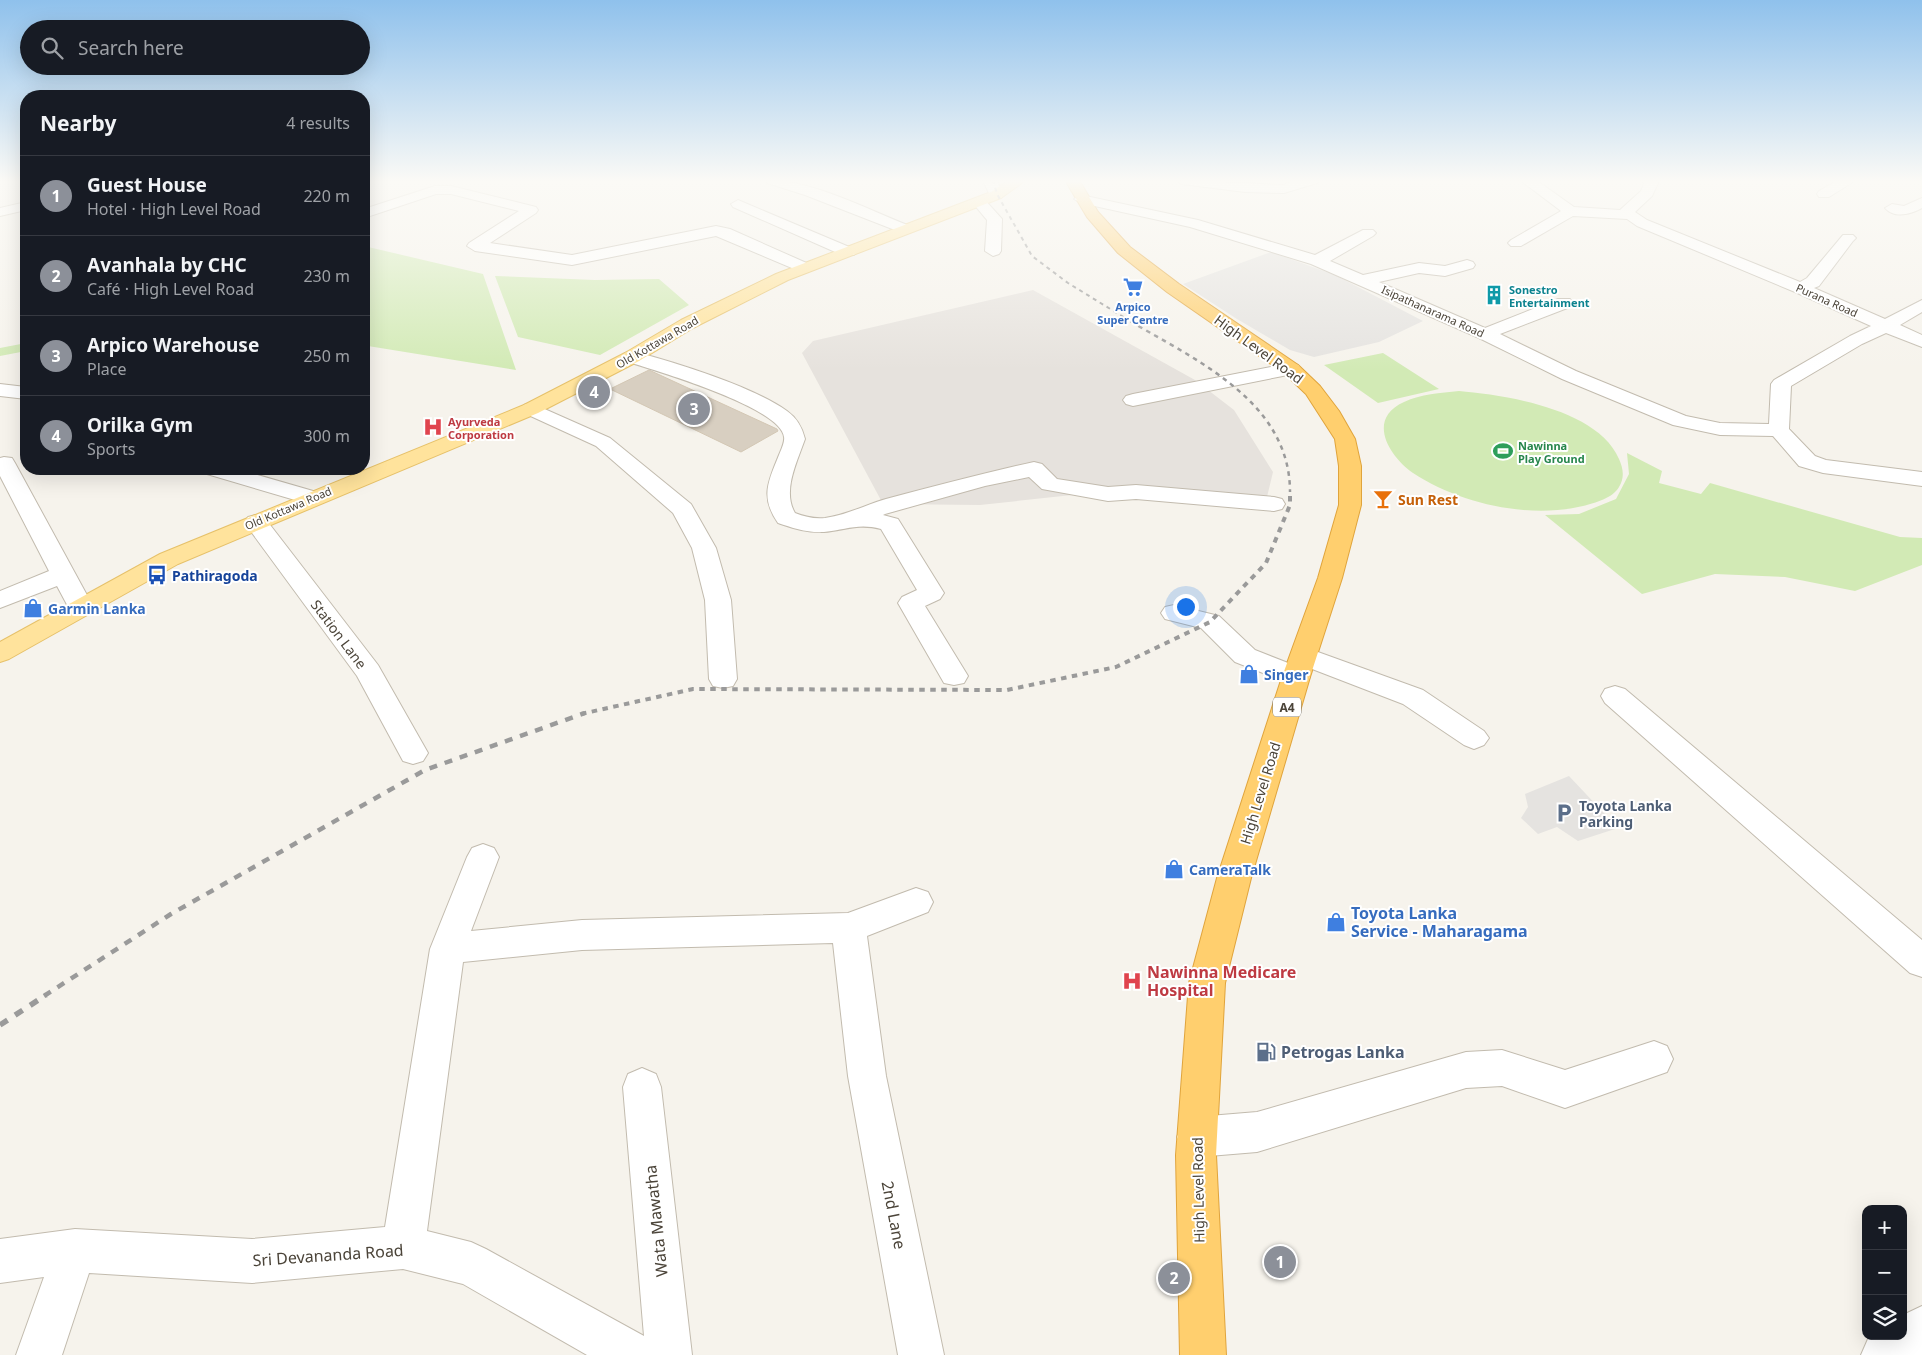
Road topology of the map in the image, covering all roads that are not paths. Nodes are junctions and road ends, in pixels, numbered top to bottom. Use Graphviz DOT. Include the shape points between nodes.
graph roads {
  1 [pos="479,243"];
  2 [pos="652,243"];
  3 [pos="750,243"];
  4 [pos="828,243"];
  5 [pos="870,243"];
  6 [pos="994,243"];
  7 [pos="1118,243"];
  8 [pos="1257,243"];
  9 [pos="1349,243"];
  10 [pos="1691,243"];
  11 [pos="1844,243"];
  12 [pos="993,251"];
  13 [pos="848,252"];
  14 [pos="1317,261"];
  15 [pos="1467,265"];
  16 [pos="805,268"];
  17 [pos="1363,280"];
  18 [pos="1801,288"];
  19 [pos="1564,303"];
  20 [pos="1922,305"];
  21 [pos="1886,326"];
  22 [pos="1485,334"];
  23 [pos="1922,342"];
  24 [pos="632,357"];
  25 [pos="1291,369"];
  26 [pos="0,390"];
  27 [pos="20,392"];
  28 [pos="1133,400"];
  29 [pos="531,409"];
  30 [pos="1779,430"];
  31 [pos="4,463"];
  32 [pos="370,474"];
  33 [pos="235,475"];
  34 [pos="369,475"];
  35 [pos="1922,479"];
  36 [pos="312,498"];
  37 [pos="1274,504"];
  38 [pos="862,517"];
  39 [pos="256,522"];
  40 [pos="64,574"];
  41 [pos="0,600"];
  42 [pos="81,608"];
  43 [pos="1174,613"];
  44 [pos="0,653"];
  45 [pos="1300,667"];
  46 [pos="954,676"];
  47 [pos="723,679"];
  48 [pos="1615,696"];
  49 [pos="1474,738"];
  50 [pos="412,753"];
  51 [pos="483,857"];
  52 [pos="916,902"];
  53 [pos="849,928"];
  54 [pos="447,949"];
  55 [pos="1922,962"];
  56 [pos="1654,1059"];
  57 [pos="642,1087"];
  58 [pos="1197,1137"];
  59 [pos="403,1247"];
  60 [pos="75,1251"];
  61 [pos="0,1261"];
  62 [pos="1922,1329"];
  63 [pos="40,1355"];
  64 [pos="632,1355"];
  65 [pos="668,1355"];
  66 [pos="921,1355"];
  67 [pos="1203,1355"];
  68 [pos="1884,1355"];
  1 -- 2 [label="street" via="475,246 572,260"];
  3 -- 16 [label="street"];
  4 -- 13 [label="street"];
  5 -- 13 [label="main road, Old Kottawa Road"];
  6 -- 12 [label="street"];
  7 -- 25 [label="highway, High Level Road / A4" via="1173,288"];
  8 -- 14 [label="street, Isipathanarama Road"];
  9 -- 14 [label="street"];
  10 -- 18 [label="street, Purana Road"];
  11 -- 18 [label="street" via="1813,282"];
  13 -- 16 [label="main road, Old Kottawa Road"];
  14 -- 17 [label="street, Isipathanarama Road"];
  15 -- 17 [label="street" via="1445,271 1419,268"];
  16 -- 24 [label="main road, Old Kottawa Road" via="686,324"];
  17 -- 22 [label="street, Isipathanarama Road"];
  18 -- 21 [label="street, Purana Road"];
  19 -- 22 [label="street"];
  20 -- 21 [label="street"];
  21 -- 23 [label="street"];
  21 -- 30 [label="street, Purana Road" via="1781,384"];
  22 -- 30 [label="street, Isipathanarama Road" via="1568,375 1680,421 1720,429"];
  24 -- 29 [label="main road, Old Kottawa Road"];
  24 -- 38 [label="street" via="734,392 790,423 795,439 780,480 778,504 786,518 804,524 823,525"];
  25 -- 28 [label="street"];
  25 -- 45 [label="highway, High Level Road / A4" via="1313,390 1338,425 1345,439 1350,466 1350,505"];
  26 -- 27 [label="street"];
  29 -- 32 [label="main road, Old Kottawa Road"];
  29 -- 47 [label="street" via="603,442 683,508 704,548 718,600"];
  30 -- 35 [label="street" via="1807,460 1823,466"];
  31 -- 40 [label="street"];
  33 -- 36 [label="street"];
  34 -- 36 [label="main road, Old Kottawa Road"];
  36 -- 39 [label="main road, Old Kottawa Road"];
  37 -- 38 [label="street" via="1136,492 1108,494 1050,484 1034,469 876,509"];
  38 -- 46 [label="street" via="890,524 931,593 911,603"];
  39 -- 42 [label="main road, Old Kottawa Road" via="169,559"];
  39 -- 50 [label="street, Station Lane" via="368,672"];
  40 -- 41 [label="street"];
  40 -- 42 [label="street"];
  42 -- 44 [label="main road, Old Kottawa Road"];
  43 -- 45 [label="street" via="1210,622 1245,656"];
  45 -- 49 [label="street" via="1414,697"];
  45 -- 58 [label="highway, High Level Road / A4" via="1234,878 1207,983"];
  48 -- 55 [label="street"];
  51 -- 54 [label="street"];
  52 -- 53 [label="street"];
  53 -- 54 [label="street" via="582,935"];
  53 -- 66 [label="street, 2nd Lane" via="867,1076"];
  54 -- 59 [label="street"];
  56 -- 58 [label="street" via="1565,1089 1502,1068 1466,1070 1257,1132"];
  57 -- 65 [label="street, Wata Mawatha"];
  58 -- 67 [label="highway, High Level Road / A4"];
  59 -- 60 [label="street, Sri Devananda Road" via="252,1261"];
  59 -- 64 [label="street, Sri Devananda Road" via="471,1264"];
  60 -- 61 [label="street, Sri Devananda Road"];
  60 -- 63 [label="street"];
  62 -- 68 [label="street"];
}
